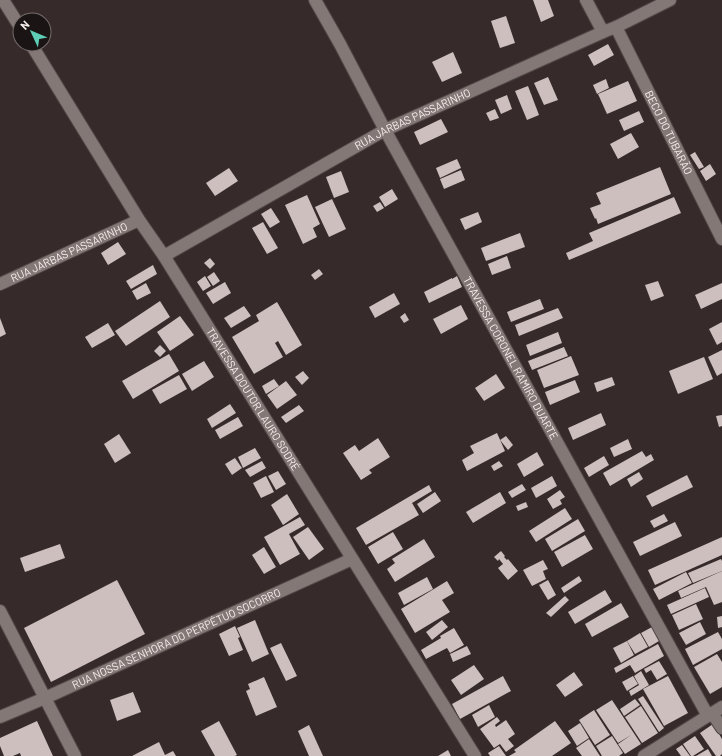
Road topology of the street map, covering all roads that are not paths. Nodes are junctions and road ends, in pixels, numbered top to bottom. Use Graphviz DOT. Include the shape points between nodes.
graph roads {
  1 [pos="4,0"];
  2 [pos="315,0"];
  3 [pos="586,0"];
  4 [pos="670,0"];
  5 [pos="12,14"];
  6 [pos="616,27"];
  7 [pos="603,32"];
  8 [pos="36,52"];
  9 [pos="385,130"];
  10 [pos="139,220"];
  11 [pos="722,239"];
  12 [pos="164,256"];
  13 [pos="0,284"];
  14 [pos="352,559"];
  15 [pos="0,611"];
  16 [pos="45,698"];
  17 [pos="714,712"];
  18 [pos="0,717"];
  19 [pos="722,728"];
  20 [pos="74,756"];
  21 [pos="475,756"];
  22 [pos="644,756"];
  1 -- 5 [label="street"];
  2 -- 9 [label="street, TRAVESSA CORONEL RAMIRO DUARTE"];
  3 -- 7 [label="street"];
  4 -- 6 [label="street, RUA JARBAS PASSARINHO"];
  6 -- 7 [label="street, RUA JARBAS PASSARINHO"];
  6 -- 11 [label="street, BECO DO TUBARÃO"];
  7 -- 9 [label="street, RUA JARBAS PASSARINHO"];
  8 -- 10 [label="street, TRAVESSA DOUTOR LAURO SODRÉ"];
  9 -- 12 [label="street, RUA JARBAS PASSARINHO"];
  9 -- 17 [label="street, TRAVESSA CORONEL RAMIRO DUARTE"];
  10 -- 12 [label="street, TRAVESSA DOUTOR LAURO SODRÉ"];
  10 -- 13 [label="street, RUA JARBAS PASSARINHO"];
  12 -- 14 [label="street, TRAVESSA DOUTOR LAURO SODRÉ"];
  14 -- 16 [label="street, RUA NOSSA SENHORA DO PERPÉTUO SOCORRO"];
  14 -- 21 [label="street, TRAVESSA DOUTOR LAURO SODRÉ"];
  15 -- 16 [label="street"];
  16 -- 18 [label="street, RUA NOSSA SENHORA DO PERPÉTUO SOCORRO"];
  16 -- 20 [label="street"];
  17 -- 19 [label="street, TRAVESSA CORONEL RAMIRO DUARTE"];
  17 -- 22 [label="street"];
}
